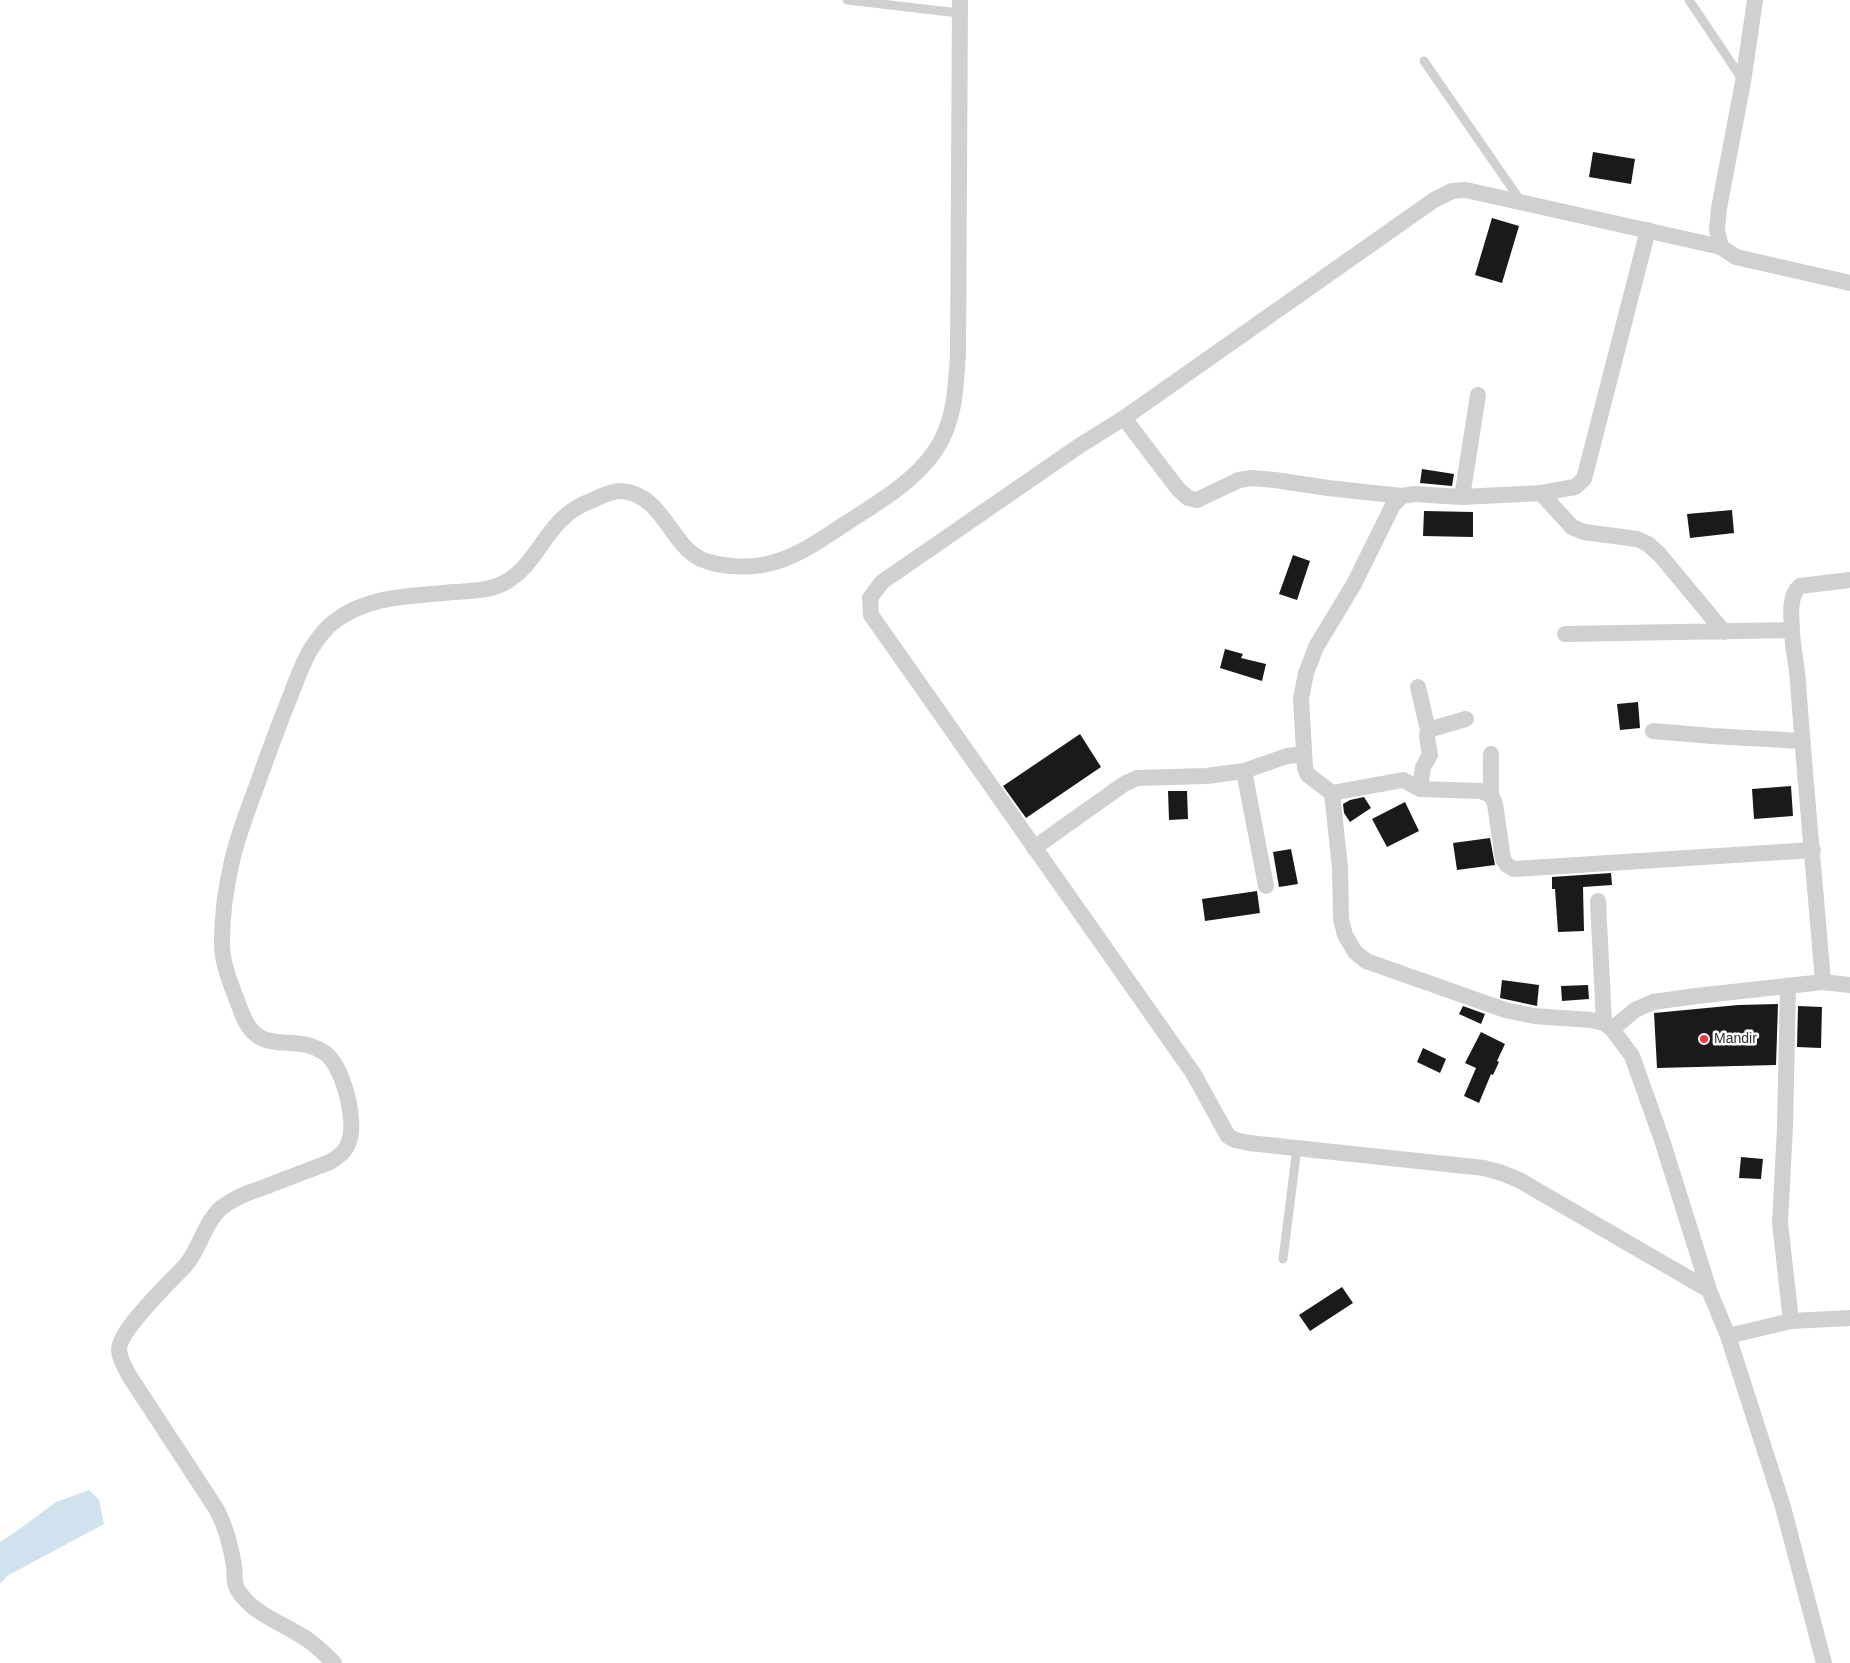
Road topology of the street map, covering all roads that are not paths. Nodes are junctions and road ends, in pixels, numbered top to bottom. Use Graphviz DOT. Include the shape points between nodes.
graph roads {
  1 [pos="847,0"];
  2 [pos="1688,0"];
  3 [pos="1755,0"];
  4 [pos="960,6"];
  5 [pos="1424,60"];
  6 [pos="1744,82"];
  7 [pos="1520,200"];
  8 [pos="1648,230"];
  9 [pos="1721,247"];
  10 [pos="1850,283"];
  11 [pos="1478,395"];
  12 [pos="1124,418"];
  13 [pos="1541,493"];
  14 [pos="1402,496"];
  15 [pos="1462,497"];
  16 [pos="1850,580"];
  17 [pos="1792,630"];
  18 [pos="1724,632"];
  19 [pos="1564,634"];
  20 [pos="1418,687"];
  21 [pos="1466,720"];
  22 [pos="1428,730"];
  23 [pos="1653,731"];
  24 [pos="1802,741"];
  25 [pos="1304,754"];
  26 [pos="1491,754"];
  27 [pos="1244,771"];
  28 [pos="1420,789"];
  29 [pos="1332,793"];
  30 [pos="1491,795"];
  31 [pos="1034,848"];
  32 [pos="1813,850"];
  33 [pos="1266,886"];
  34 [pos="1598,901"];
  35 [pos="1824,982"];
  36 [pos="1850,985"];
  37 [pos="1788,987"];
  38 [pos="1608,1026"];
  39 [pos="1297,1148"];
  40 [pos="1283,1259"];
  41 [pos="1709,1290"];
  42 [pos="1850,1318"];
  43 [pos="1791,1321"];
  44 [pos="1728,1336"];
  45 [pos="334,1663"];
  46 [pos="1824,1663"];
  1 -- 4 [label="lane"];
  2 -- 6 [label="lane"];
  3 -- 6 [label="street"];
  4 -- 45 [label="street" via="955,398 944,435 924,465 888,496 808,548 759,566 705,561 692,554 655,507 641,496 620,491 606,494 576,508 562,519 524,567 496,587 368,603 335,621 322,632 309,652 280,722 232,860 222,950 243,1017 258,1038 311,1046 332,1058 339,1070 352,1116 352,1135 342,1154 330,1162 236,1198 214,1215 187,1264 134,1321 119,1349 130,1377 225,1526 238,1590 262,1613 301,1635"];
  5 -- 7 [label="lane"];
  6 -- 9 [label="street" via="1719,208 1717,230"];
  7 -- 8 [label="street"];
  7 -- 12 [label="street" via="1466,190 1452,191 1434,200"];
  8 -- 9 [label="street"];
  8 -- 13 [label="street" via="1584,480 1575,487"];
  9 -- 10 [label="street" via="1736,257"];
  11 -- 15 [label="street"];
  12 -- 14 [label="street" via="1178,490 1188,498 1198,500 1238,480 1252,478"];
  12 -- 31 [label="street" via="882,582 870,598 871,615"];
  13 -- 15 [label="street"];
  13 -- 18 [label="street" via="1572,527 1648,544"];
  14 -- 15 [label="street"];
  14 -- 25 [label="street" via="1316,646 1301,699"];
  16 -- 17 [label="street" via="1808,584 1795,590"];
  17 -- 18 [label="street"];
  17 -- 24 [label="street"];
  18 -- 19 [label="street"];
  20 -- 22 [label="street"];
  21 -- 22 [label="street"];
  22 -- 28 [label="street" via="1430,755 1423,767"];
  23 -- 24 [label="street"];
  24 -- 32 [label="street"];
  25 -- 27 [label="street" via="1287,756"];
  25 -- 29 [label="street" via="1308,775"];
  26 -- 30 [label="street"];
  27 -- 31 [label="street" via="1206,776 1137,778"];
  27 -- 33 [label="street"];
  28 -- 29 [label="street" via="1403,780"];
  28 -- 30 [label="street" via="1480,791"];
  29 -- 38 [label="street" via="1340,868 1341,919 1345,936 1355,952 1366,961 1505,1010 1534,1016 1591,1020"];
  30 -- 32 [label="street" via="1504,859 1514,869"];
  31 -- 39 [label="street" via="1193,1073 1228,1136 1249,1143"];
  32 -- 35 [label="street"];
  34 -- 38 [label="street"];
  35 -- 36 [label="street"];
  35 -- 37 [label="street"];
  37 -- 38 [label="street" via="1653,1002"];
  37 -- 43 [label="street" via="1780,1223"];
  38 -- 41 [label="street" via="1632,1056"];
  39 -- 40 [label="lane"];
  39 -- 41 [label="street" via="1484,1168 1502,1173"];
  41 -- 44 [label="street"];
  42 -- 43 [label="street"];
  43 -- 44 [label="street"];
  44 -- 46 [label="street" via="1783,1507"];
}
